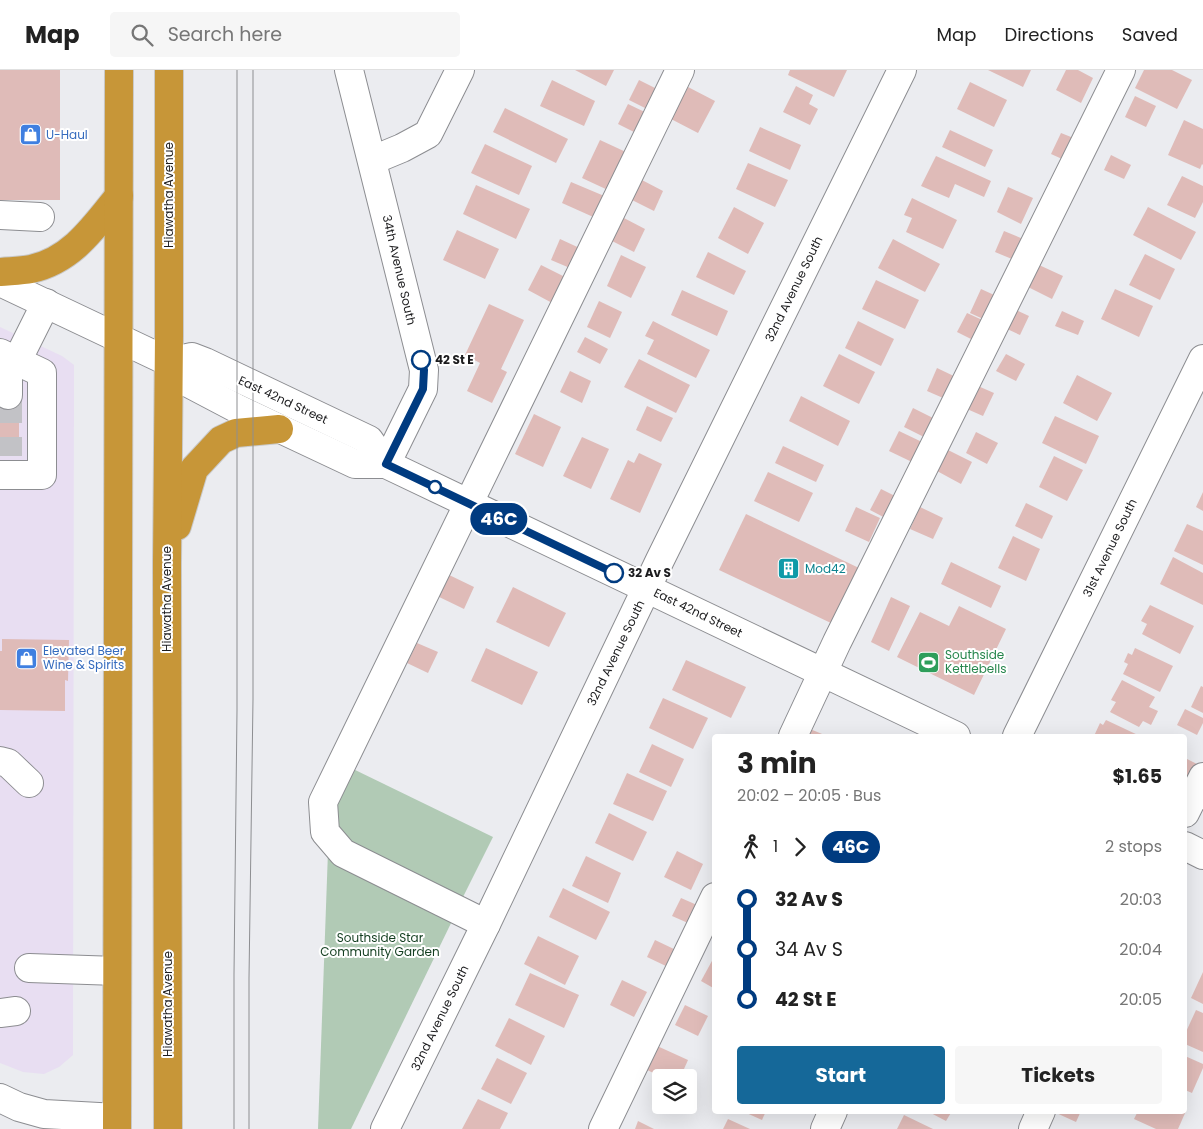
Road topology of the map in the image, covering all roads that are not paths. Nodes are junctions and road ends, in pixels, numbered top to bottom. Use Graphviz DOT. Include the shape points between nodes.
graph roads {
  1 [pos="118,70"];
  2 [pos="169,70"];
  3 [pos="349,70"];
  4 [pos="460,70"];
  5 [pos="680,70"];
  6 [pos="902,70"];
  7 [pos="1122,70"];
  8 [pos="373,160"];
  9 [pos="119,196"];
  10 [pos="0,215"];
  11 [pos="40,217"];
  12 [pos="0,272"];
  13 [pos="0,282"];
  14 [pos="46,303"];
  15 [pos="119,338"];
  16 [pos="8,357"];
  17 [pos="1203,359"];
  18 [pos="169,362"];
  19 [pos="8,395"];
  20 [pos="280,429"];
  21 [pos="386,464"];
  22 [pos="5,469"];
  23 [pos="468,504"];
  24 [pos="167,564"];
  25 [pos="647,589"];
  26 [pos="823,673"];
  27 [pos="794,734"];
  28 [pos="952,734"];
  29 [pos="1018,734"];
  30 [pos="3,760"];
  31 [pos="1203,777"];
  32 [pos="29,783"];
  33 [pos="1187,809"];
  34 [pos="1187,847"];
  35 [pos="1203,855"];
  36 [pos="712,903"];
  37 [pos="486,924"];
  38 [pos="29,968"];
  39 [pos="117,971"];
  40 [pos="0,1098"];
  41 [pos="832,1114"];
  42 [pos="1040,1114"];
  43 [pos="117,1124"];
  44 [pos="168,1129"];
  45 [pos="385,1129"];
  46 [pos="603,1129"];
  47 [pos="825,1129"];
  48 [pos="1033,1129"];
  1 -- 9 [label="highway"];
  2 -- 18 [label="highway, Hiawatha Avenue"];
  3 -- 8 [label="street, 34th Avenue South"];
  4 -- 8 [label="street" via="428,134"];
  5 -- 23 [label="street"];
  6 -- 25 [label="street, 32nd Avenue South"];
  7 -- 26 [label="street"];
  8 -- 21 [label="street, 34th Avenue South" via="424,370 423,389"];
  9 -- 12 [label="highway" via="69,252 41,266"];
  9 -- 15 [label="highway"];
  10 -- 11 [label="street"];
  13 -- 14 [label="street, East 42nd Street"];
  14 -- 15 [label="street, East 42nd Street"];
  14 -- 16 [label="street"];
  15 -- 18 [label="street, East 42nd Street"];
  15 -- 39 [label="highway"];
  16 -- 19 [label="street"];
  16 -- 22 [label="street" via="42,373 42,475"];
  17 -- 29 [label="street, 31st Avenue South"];
  18 -- 20 [label="street, East 42nd Street" via="179,378"];
  18 -- 21 [label="street, East 42nd Street" via="192,357 205,362 369,440"];
  18 -- 24 [label="highway, Hiawatha Avenue"];
  20 -- 21 [label="street, East 42nd Street" via="355,464"];
  20 -- 24 [label="highway" via="236,433 221,440 194,469"];
  21 -- 23 [label="street, East 42nd Street"];
  23 -- 25 [label="street, East 42nd Street"];
  23 -- 37 [label="street" via="323,802 325,832 342,853"];
  24 -- 44 [label="highway, Hiawatha Avenue"];
  25 -- 26 [label="street, East 42nd Street"];
  25 -- 37 [label="street, 32nd Avenue South"];
  26 -- 27 [label="street"];
  26 -- 28 [label="street, East 42nd Street"];
  30 -- 32 [label="street"];
  31 -- 33 [label="street"];
  34 -- 35 [label="street"];
  36 -- 46 [label="street"];
  37 -- 45 [label="street, 32nd Avenue South"];
  38 -- 39 [label="street"];
  39 -- 43 [label="highway"];
  40 -- 43 [label="street" via="44,1114"];
  41 -- 47 [label="street"];
  42 -- 48 [label="street"];
}
